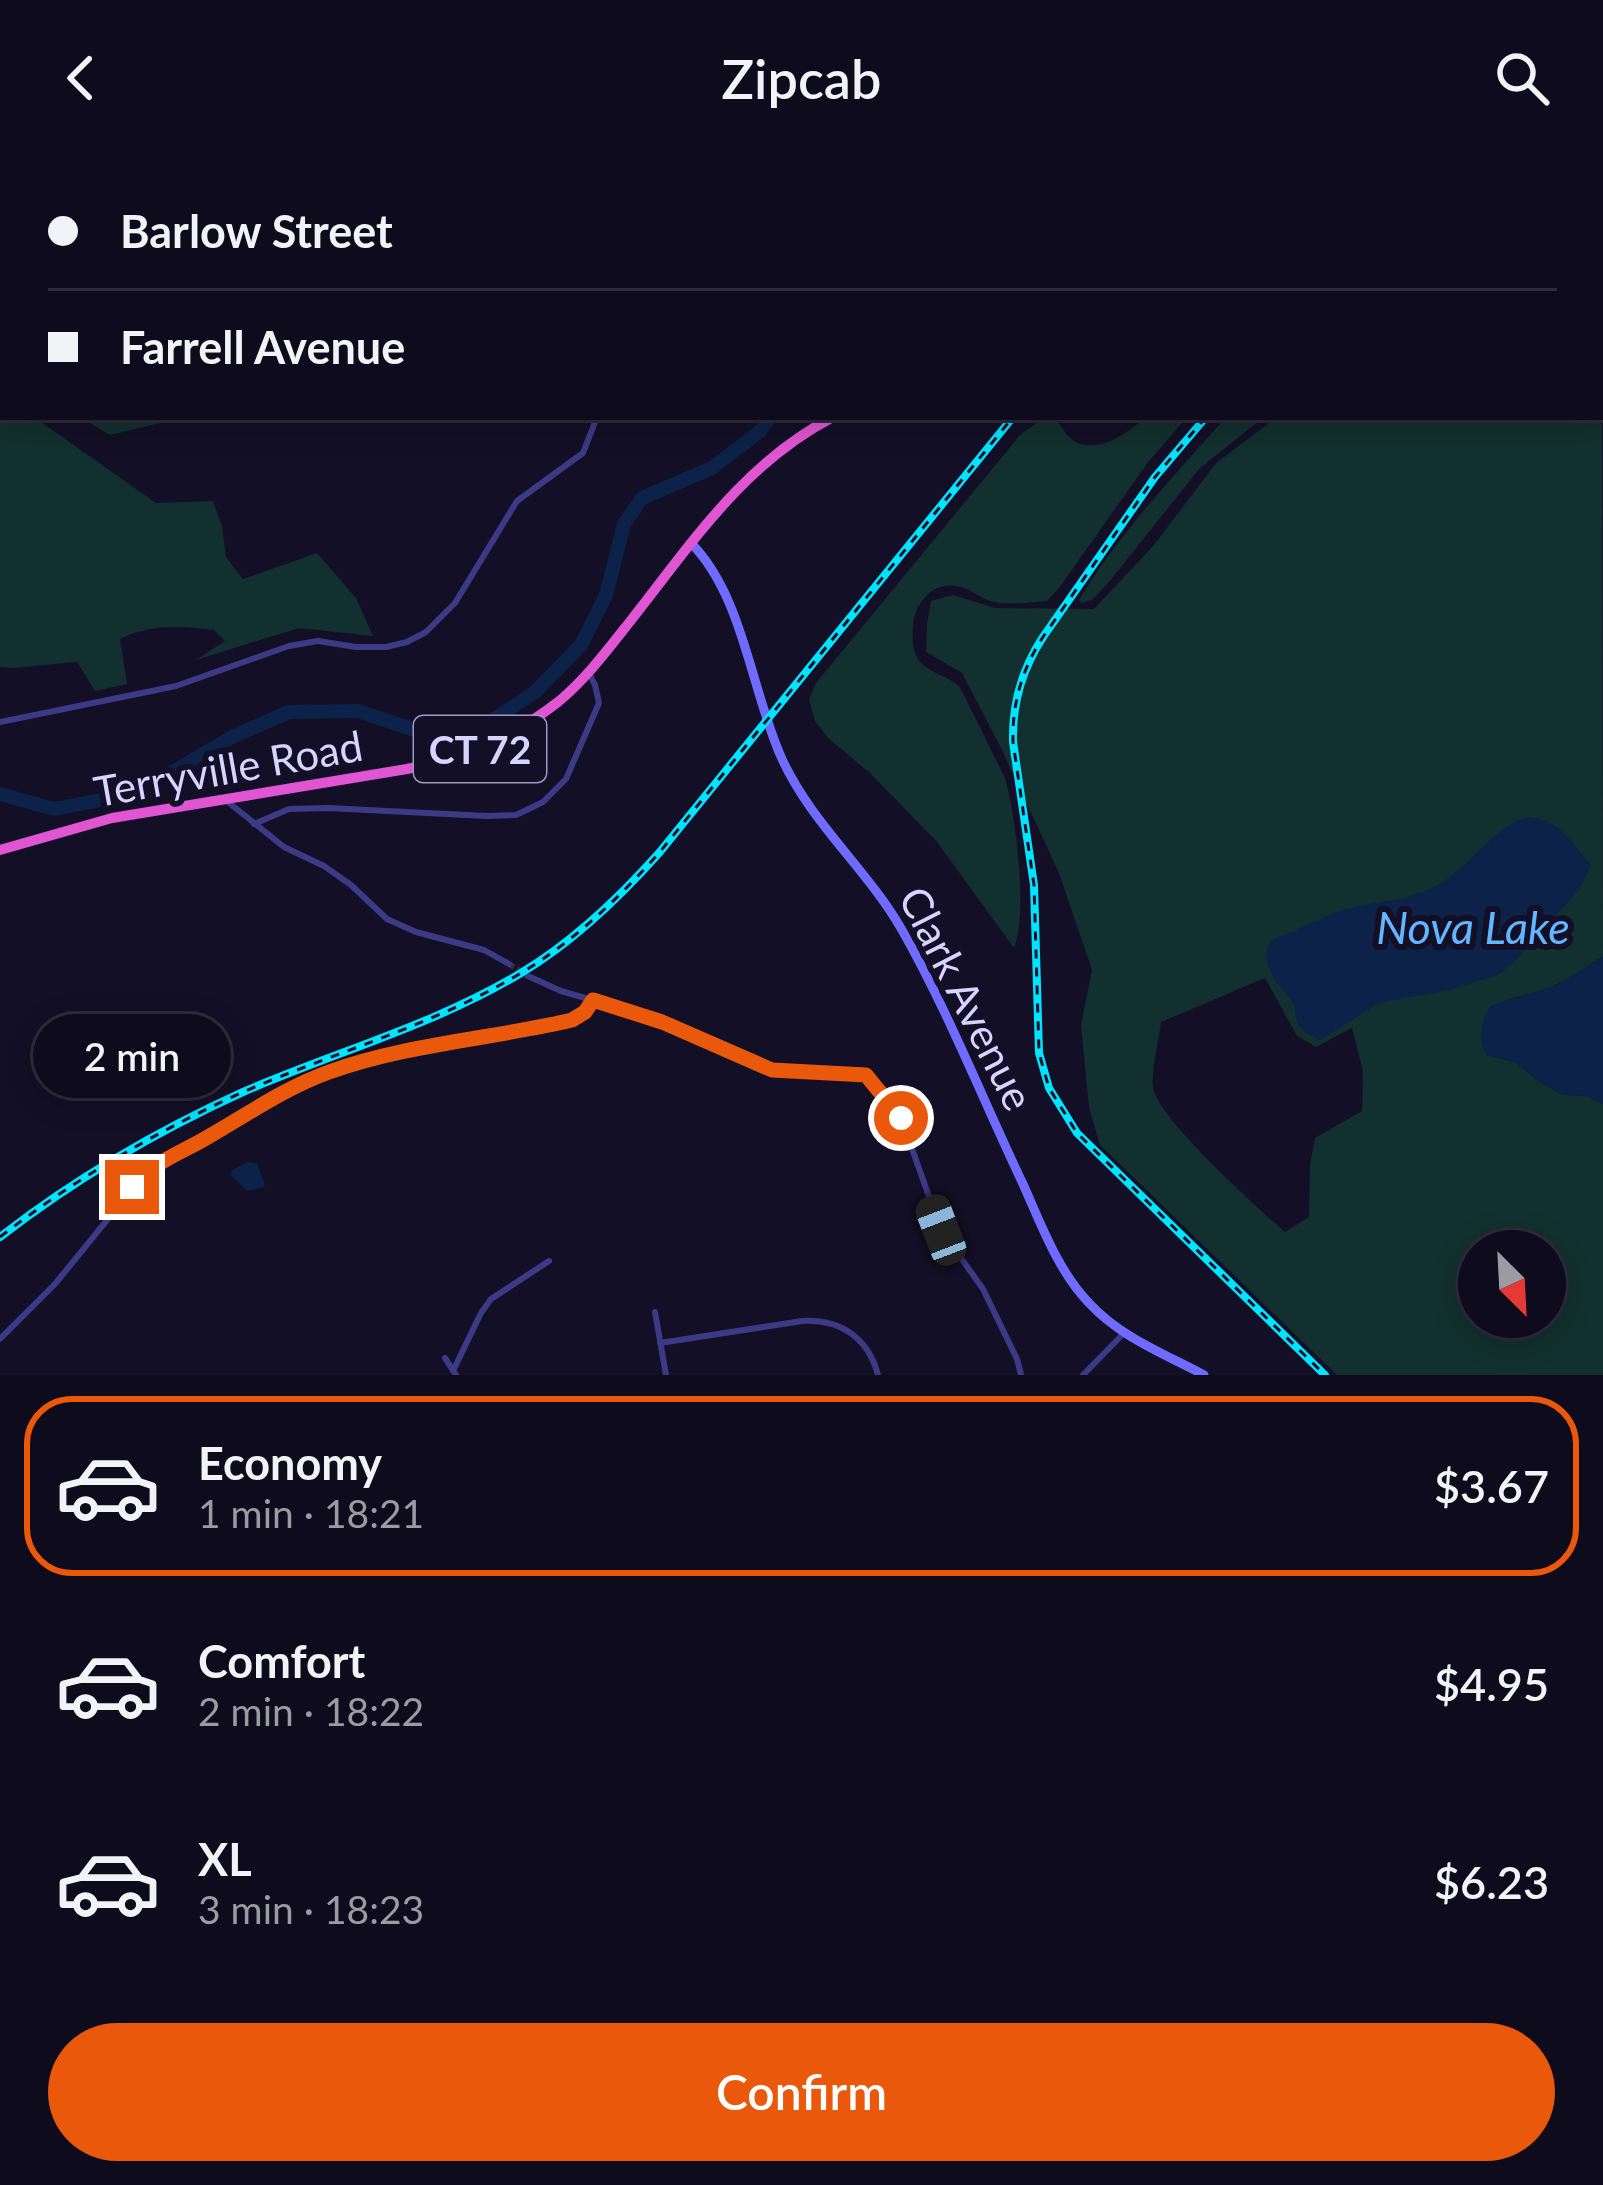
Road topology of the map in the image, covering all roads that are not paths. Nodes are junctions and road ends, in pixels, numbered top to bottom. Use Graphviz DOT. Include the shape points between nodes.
graph roads {
  1 [pos="596,420"];
  2 [pos="828,420"];
  3 [pos="691,543"];
  4 [pos="588,673"];
  5 [pos="0,722"];
  6 [pos="226,800"];
  7 [pos="254,824"];
  8 [pos="0,850"];
  9 [pos="509,964"];
  10 [pos="528,976"];
  11 [pos="593,1000"];
  12 [pos="549,1261"];
  13 [pos="655,1312"];
  14 [pos="1124,1333"];
  15 [pos="0,1339"];
  16 [pos="660,1343"];
  17 [pos="445,1358"];
  18 [pos="454,1373"];
  19 [pos="666,1375"];
  20 [pos="878,1375"];
  21 [pos="1021,1375"];
  22 [pos="1083,1375"];
  23 [pos="1204,1375"];
  1 -- 5 [label="street" via="583,453 518,501 455,602 407,642 356,647 318,640 176,686"];
  2 -- 3 [label="highway, Terryville Road / CT 72" via="760,466"];
  3 -- 4 [label="highway, Terryville Road / CT 72"];
  3 -- 14 [label="main road, Clark Avenue" via="729,605 800,796 883,898 917,957 1056,1256 1088,1302"];
  4 -- 6 [label="highway, Terryville Road / CT 72" via="526,725 467,754"];
  4 -- 7 [label="street" via="599,703 566,779 543,802 487,816 289,809"];
  6 -- 7 [label="street"];
  6 -- 8 [label="highway, Terryville Road / CT 72" via="112,818"];
  7 -- 9 [label="street" via="351,885 387,919"];
  10 -- 11 [label="street"];
  11 -- 15 [label="street" via="572,1020 363,1061 265,1102 151,1168"];
  11 -- 21 [label="street" via="772,1070 866,1075 901,1118 941,1230 983,1289"];
  12 -- 18 [label="street" via="491,1299"];
  13 -- 16 [label="street"];
  14 -- 22 [label="street"];
  14 -- 23 [label="main road, Clark Avenue"];
  16 -- 19 [label="street"];
  16 -- 20 [label="street" via="823,1321 858,1338"];
  17 -- 18 [label="street"];
}
